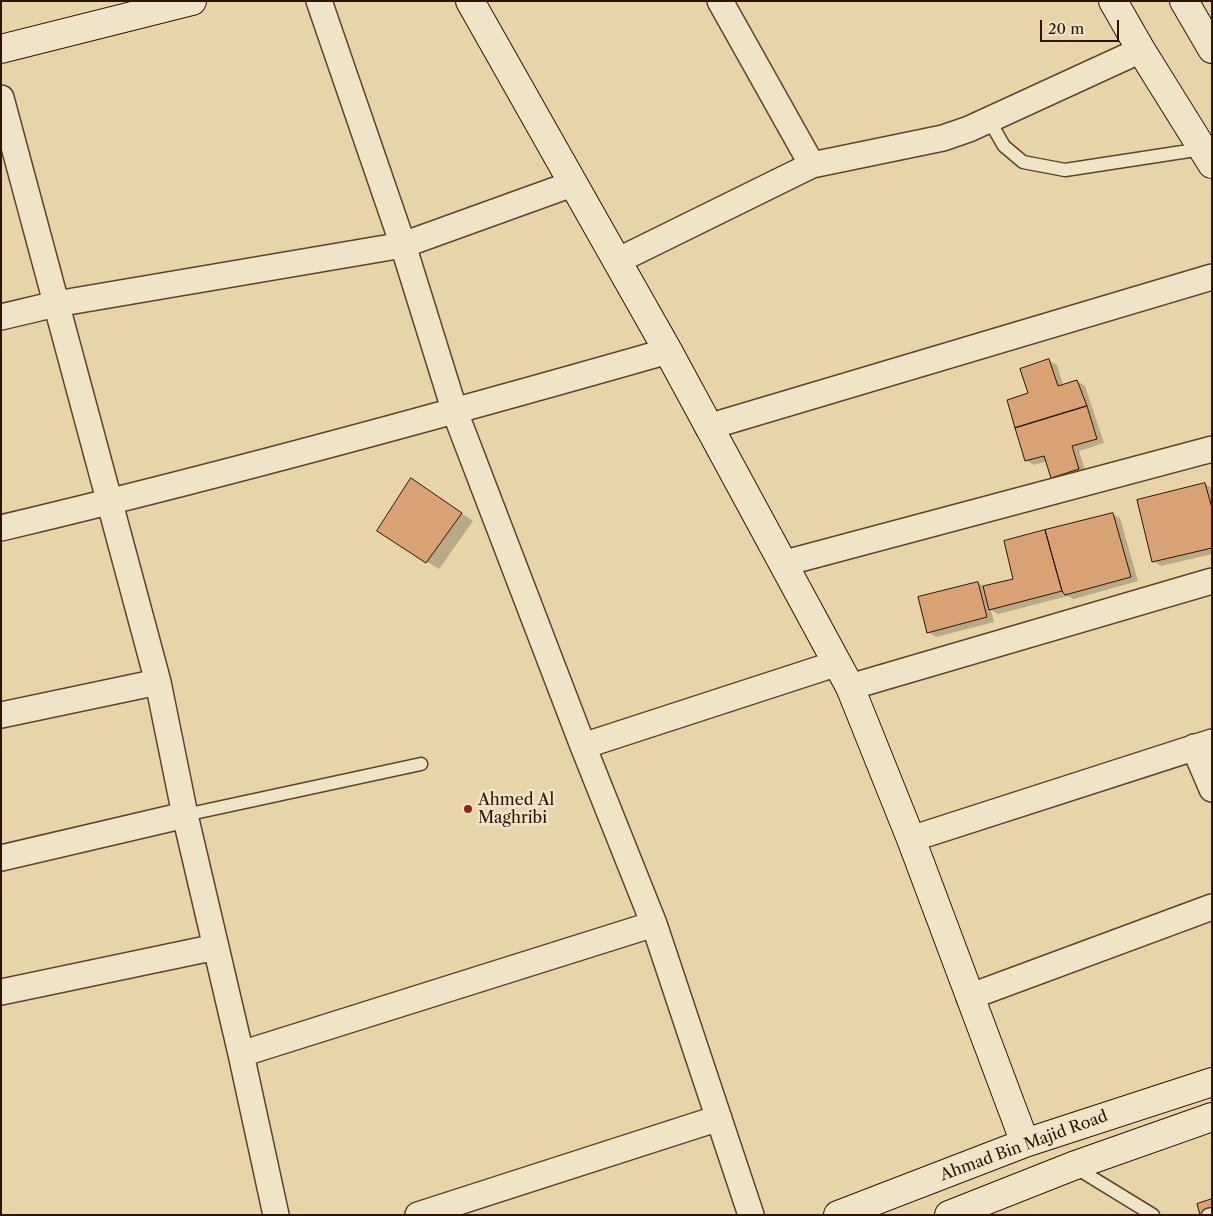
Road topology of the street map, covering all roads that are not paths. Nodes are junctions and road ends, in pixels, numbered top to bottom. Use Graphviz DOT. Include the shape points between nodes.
graph roads {
  1 [pos="192,1"];
  2 [pos="319,1"];
  3 [pos="470,1"];
  4 [pos="720,1"];
  5 [pos="1113,1"];
  6 [pos="1184,1"];
  7 [pos="1,49"];
  8 [pos="1212,49"];
  9 [pos="1141,50"];
  10 [pos="1,98"];
  11 [pos="989,120"];
  12 [pos="1207,157"];
  13 [pos="812,165"];
  14 [pos="572,184"];
  15 [pos="403,244"];
  16 [pos="617,261"];
  17 [pos="1212,277"];
  18 [pos="56,304"];
  19 [pos="1,317"];
  20 [pos="668,351"];
  21 [pos="455,412"];
  22 [pos="708,427"];
  23 [pos="1212,450"];
  24 [pos="109,502"];
  25 [pos="1,528"];
  26 [pos="785,563"];
  27 [pos="1212,581"];
  28 [pos="838,663"];
  29 [pos="158,682"];
  30 [pos="850,687"];
  31 [pos="1,715"];
  32 [pos="1203,744"];
  33 [pos="583,746"];
  34 [pos="421,764"];
  35 [pos="1212,789"];
  36 [pos="185,815"];
  37 [pos="911,839"];
  38 [pos="1,858"];
  39 [pos="1212,907"];
  40 [pos="654,924"];
  41 [pos="216,947"];
  42 [pos="1,992"];
  43 [pos="969,997"];
  44 [pos="241,1054"];
  45 [pos="1212,1082"];
  46 [pos="1212,1117"];
  47 [pos="718,1118"];
  48 [pos="1025,1143"];
  49 [pos="1073,1166"];
  50 [pos="1212,1214"];
  51 [pos="276,1215"];
  52 [pos="418,1215"];
  53 [pos="751,1215"];
  54 [pos="838,1215"];
  55 [pos="949,1215"];
  56 [pos="1153,1215"];
  57 [pos="1208,1215"];
  1 -- 7 [label="street"];
  2 -- 15 [label="street"];
  3 -- 14 [label="street"];
  4 -- 13 [label="street"];
  5 -- 9 [label="street"];
  6 -- 8 [label="street"];
  9 -- 11 [label="street"];
  9 -- 12 [label="street"];
  10 -- 18 [label="street"];
  11 -- 12 [label="lane" via="1004,146 1023,162 1066,170"];
  11 -- 13 [label="street" via="943,138"];
  13 -- 16 [label="street"];
  14 -- 15 [label="street"];
  14 -- 16 [label="street"];
  15 -- 18 [label="street"];
  15 -- 21 [label="street"];
  16 -- 20 [label="street"];
  17 -- 22 [label="street"];
  18 -- 19 [label="street"];
  18 -- 24 [label="street"];
  20 -- 21 [label="street"];
  20 -- 22 [label="street"];
  21 -- 24 [label="street"];
  21 -- 33 [label="street"];
  22 -- 26 [label="street"];
  23 -- 26 [label="street"];
  24 -- 25 [label="street"];
  24 -- 29 [label="street"];
  26 -- 28 [label="street"];
  27 -- 30 [label="street"];
  28 -- 30 [label="street"];
  28 -- 33 [label="street"];
  29 -- 31 [label="street"];
  29 -- 36 [label="street"];
  30 -- 37 [label="street"];
  32 -- 35 [label="street"];
  32 -- 37 [label="street"];
  33 -- 40 [label="street"];
  34 -- 36 [label="lane"];
  36 -- 38 [label="street"];
  36 -- 41 [label="street"];
  37 -- 43 [label="street"];
  39 -- 43 [label="street"];
  40 -- 44 [label="street"];
  40 -- 47 [label="street"];
  41 -- 42 [label="street"];
  41 -- 44 [label="street"];
  43 -- 48 [label="street"];
  44 -- 51 [label="street"];
  45 -- 48 [label="street, Ahmad Bin Majid Road"];
  46 -- 49 [label="street"];
  47 -- 52 [label="street"];
  47 -- 53 [label="street"];
  48 -- 54 [label="street, Ahmad Bin Majid Road"];
  49 -- 55 [label="street"];
  49 -- 56 [label="lane"];
  50 -- 57 [label="lane"];
}
